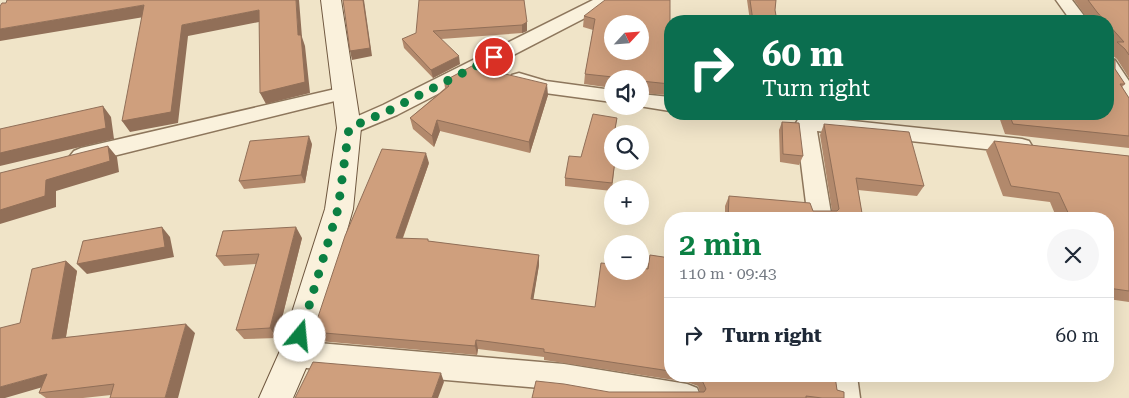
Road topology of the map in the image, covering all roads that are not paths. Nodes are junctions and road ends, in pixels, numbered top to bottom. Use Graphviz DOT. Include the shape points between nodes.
graph roads {
  1 [pos="331,0"];
  2 [pos="606,0"];
  3 [pos="1064,0"];
  4 [pos="1075,15"];
  5 [pos="477,66"];
  6 [pos="1114,73"];
  7 [pos="344,93"];
  8 [pos="604,95"];
  9 [pos="1129,96"];
  10 [pos="649,101"];
  11 [pos="664,103"];
  12 [pos="349,128"];
  13 [pos="1041,148"];
  14 [pos="64,160"];
  15 [pos="819,212"];
  16 [pos="294,354"];
  17 [pos="844,382"];
  18 [pos="276,398"];
  19 [pos="687,398"];
  20 [pos="846,398"];
  1 -- 7 [label="street"];
  2 -- 5 [label="street"];
  3 -- 4 [label="street"];
  5 -- 8 [label="street" via="544,87"];
  5 -- 12 [label="street"];
  6 -- 9 [label="street"];
  7 -- 12 [label="street"];
  7 -- 14 [label="street"];
  10 -- 11 [label="street"];
  12 -- 16 [label="street" via="338,209"];
  13 -- 15 [label="street" via="806,123"];
  16 -- 18 [label="street"];
  16 -- 19 [label="street" via="564,377"];
  17 -- 20 [label="street"];
}
